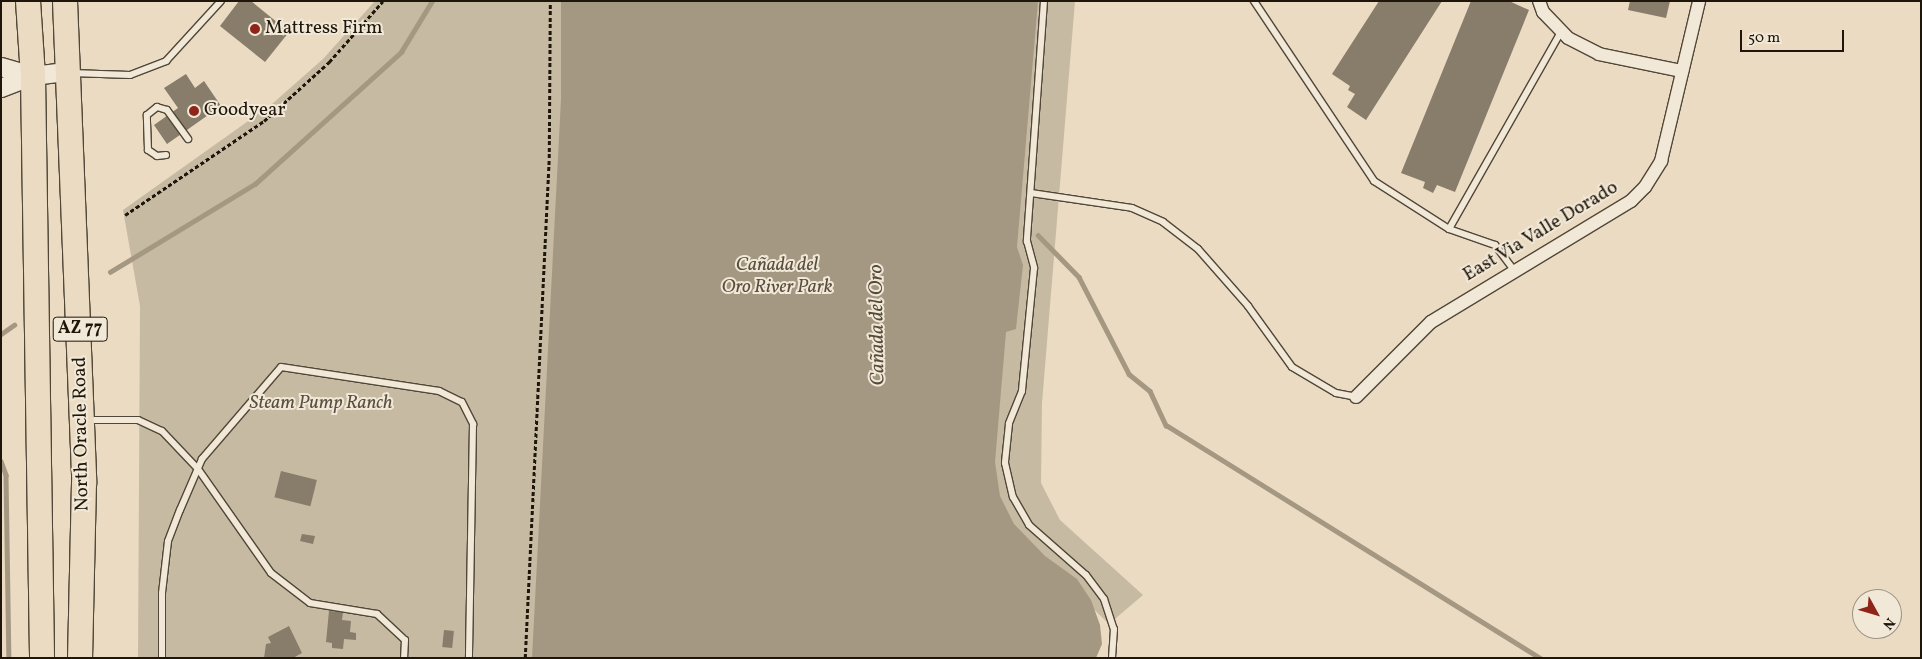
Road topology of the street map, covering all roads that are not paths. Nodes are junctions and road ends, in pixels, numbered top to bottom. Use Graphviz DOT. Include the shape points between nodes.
graph roads {
  1 [pos="28,1"];
  2 [pos="65,1"];
  3 [pos="221,1"];
  4 [pos="1044,1"];
  5 [pos="1254,1"];
  6 [pos="1538,1"];
  7 [pos="1699,1"];
  8 [pos="1561,32"];
  9 [pos="1,67"];
  10 [pos="1682,71"];
  11 [pos="68,72"];
  12 [pos="33,76"];
  13 [pos="1,88"];
  14 [pos="188,139"];
  15 [pos="166,155"];
  16 [pos="1031,193"];
  17 [pos="1449,229"];
  18 [pos="1514,270"];
  19 [pos="1356,397"];
  20 [pos="82,420"];
  21 [pos="198,470"];
  22 [pos="42,658"];
  23 [pos="80,658"];
  24 [pos="162,658"];
  25 [pos="404,658"];
  26 [pos="469,658"];
  27 [pos="1112,658"];
  1 -- 12 [label="highway, AZ 77"];
  2 -- 11 [label="highway, North Oracle Road / AZ 77"];
  3 -- 11 [label="lane" via="166,61 130,75"];
  4 -- 16 [label="lane"];
  5 -- 17 [label="lane" via="1374,181"];
  6 -- 8 [label="street"];
  7 -- 10 [label="street, East Via Valle Dorado"];
  8 -- 10 [label="street" via="1599,54"];
  8 -- 17 [label="lane"];
  9 -- 12 [label="street"];
  10 -- 18 [label="street, East Via Valle Dorado" via="1662,161 1645,187 1631,201"];
  11 -- 12 [label="street"];
  11 -- 20 [label="highway, North Oracle Road / AZ 77"];
  12 -- 13 [label="street"];
  12 -- 22 [label="highway, AZ 77"];
  14 -- 15 [label="lane" via="166,110 157,107 147,115 146,140 152,153"];
  16 -- 19 [label="lane" via="1132,208 1163,222 1198,249 1248,306 1292,367 1336,393"];
  16 -- 27 [label="lane" via="1027,241 1034,268 1022,391 1009,424 1007,479 1029,525 1086,575 1104,599 1114,629"];
  17 -- 18 [label="lane" via="1495,245"];
  18 -- 19 [label="street, East Via Valle Dorado" via="1431,322"];
  20 -- 21 [label="lane" via="150,423 162,431"];
  20 -- 23 [label="highway, North Oracle Road / AZ 77"];
  21 -- 24 [label="lane" via="168,541 162,593"];
  21 -- 25 [label="lane" via="271,572 310,603 378,614 405,640"];
  21 -- 26 [label="lane" via="230,422 281,367 439,391 462,402 473,424"];
}
